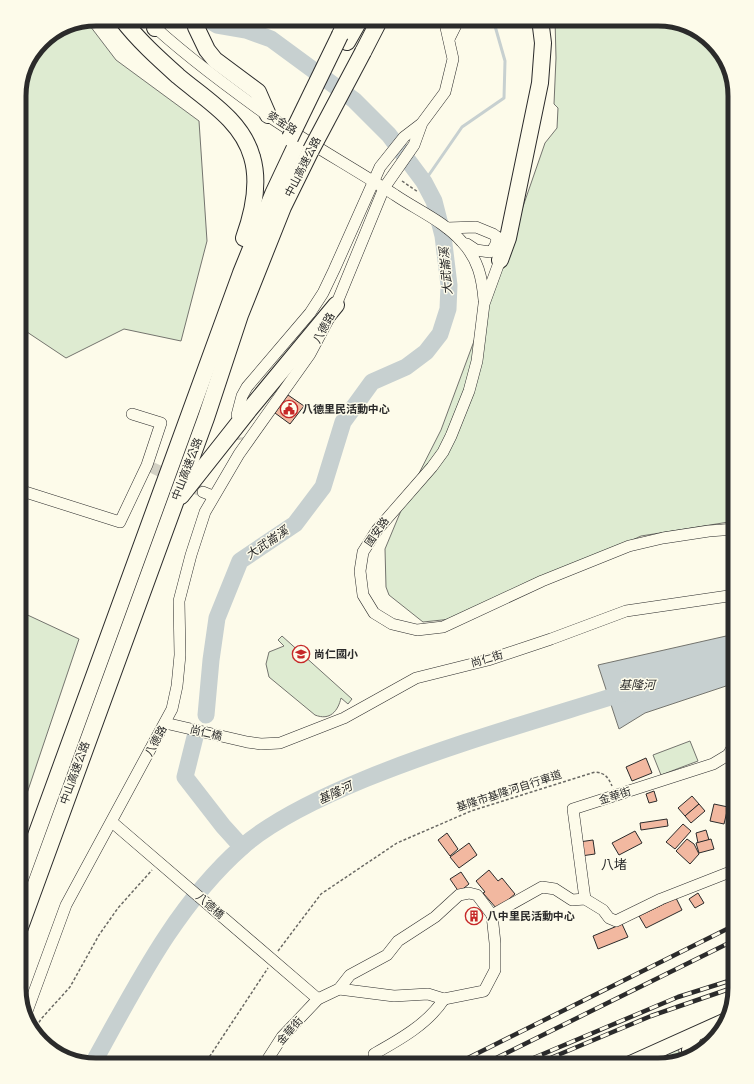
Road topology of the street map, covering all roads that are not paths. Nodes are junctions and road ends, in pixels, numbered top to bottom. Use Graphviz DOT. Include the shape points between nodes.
graph roads {
  1 [pos="128,26"];
  2 [pos="159,26"];
  3 [pos="196,26"];
  4 [pos="346,26"];
  5 [pos="354,26"];
  6 [pos="376,26"];
  7 [pos="446,26"];
  8 [pos="456,26"];
  9 [pos="541,26"];
  10 [pos="343,39"];
  11 [pos="450,39"];
  12 [pos="268,115"];
  13 [pos="422,124"];
  14 [pos="299,144"];
  15 [pos="373,180"];
  16 [pos="384,188"];
  17 [pos="447,228"];
  18 [pos="461,241"];
  19 [pos="499,247"];
  20 [pos="484,304"];
  21 [pos="336,306"];
  22 [pos="191,413"];
  23 [pos="132,414"];
  24 [pos="237,415"];
  25 [pos="238,440"];
  26 [pos="239,454"];
  27 [pos="26,492"];
  28 [pos="172,508"];
  29 [pos="728,529"];
  30 [pos="728,595"];
  31 [pos="165,723"];
  32 [pos="246,742"];
  33 [pos="728,755"];
  34 [pos="112,822"];
  35 [pos="26,863"];
  36 [pos="728,873"];
  37 [pos="585,899"];
  38 [pos="26,911"];
  39 [pos="492,915"];
  40 [pos="339,989"];
  41 [pos="318,999"];
  42 [pos="444,999"];
  43 [pos="28,1007"];
  44 [pos="719,1023"];
  45 [pos="694,1035"];
  46 [pos="689,1051"];
  47 [pos="374,1054"];
  48 [pos="268,1058"];
  49 [pos="642,1058"];
  1 -- 22 [label="highway" via="151,52 228,117 243,138 252,157 256,184 251,218 207,342"];
  2 -- 12 [label="street, 麥金路"];
  3 -- 12 [label="highway" via="207,50 215,60 258,92"];
  4 -- 10 [label="highway"];
  5 -- 10 [label="highway, 中山高速公路"];
  6 -- 14 [label="highway, 中山高速公路, bridge" via="363,52"];
  7 -- 11 [label="street"];
  8 -- 11 [label="street"];
  9 -- 19 [label="highway" via="543,43 540,83"];
  10 -- 14 [label="highway, 中山高速公路"];
  11 -- 13 [label="street" via="453,59 449,79 444,92"];
  12 -- 15 [label="street, 麥金路"];
  13 -- 15 [label="street, 八德路" via="404,137"];
  13 -- 16 [label="street, 八德路" via="414,145"];
  14 -- 22 [label="highway, 中山高速公路" via="272,194 241,272"];
  14 -- 28 [label="highway, 中山高速公路" via="283,207 240,315 206,418"];
  15 -- 16 [label="street, 麥金路"];
  15 -- 24 [label="street, 八德路" via="323,294 247,387"];
  16 -- 17 [label="street, 麥金路"];
  16 -- 21 [label="street, 八德路"];
  17 -- 18 [label="street, 麥金路"];
  17 -- 19 [label="street" via="476,226 493,234"];
  18 -- 19 [label="street" via="476,250"];
  18 -- 20 [label="street, 麥金路" via="478,264"];
  19 -- 20 [label="street, 國安路"];
  20 -- 29 [label="street, 國安路" via="477,361 451,436 432,467 377,530 363,552 360,571 363,595 374,613 392,624 417,630 443,627 542,581 629,546"];
  21 -- 26 [label="street, 八德路" via="310,354"];
  21 -- 28 [label="highway"];
  22 -- 35 [label="highway, 中山高速公路"];
  23 -- 27 [label="street" via="161,424 149,466 120,522"];
  25 -- 26 [label="street"];
  26 -- 31 [label="street, 八德路" via="208,494 182,587 177,686 172,709"];
  28 -- 38 [label="highway, 中山高速公路"];
  30 -- 32 [label="street, 尚仁街" via="626,611 488,660 416,678 344,718 280,743"];
  31 -- 32 [label="street, 尚仁橋"];
  31 -- 34 [label="street, 八德路"];
  33 -- 37 [label="street, 金華街" via="713,764 573,809"];
  34 -- 41 [label="street, 八德橋"];
  34 -- 43 [label="street, 八德路" via="64,910"];
  36 -- 37 [label="street" via="661,899 616,921 609,918 604,910"];
  37 -- 39 [label="street" via="572,900 555,889 542,887"];
  39 -- 40 [label="street, 金華街" via="477,895 469,893 459,896 435,917 398,940 387,955 350,976"];
  39 -- 42 [label="street" via="495,970 484,991"];
  40 -- 41 [label="street, 金華街"];
  40 -- 42 [label="street" via="394,996 428,994"];
  41 -- 48 [label="street, 金華街" via="282,1037"];
  42 -- 47 [label="street" via="437,1011 401,1038"];
  44 -- 45 [label="main road"];
  45 -- 46 [label="main road"];
  45 -- 49 [label="main road"];
}
